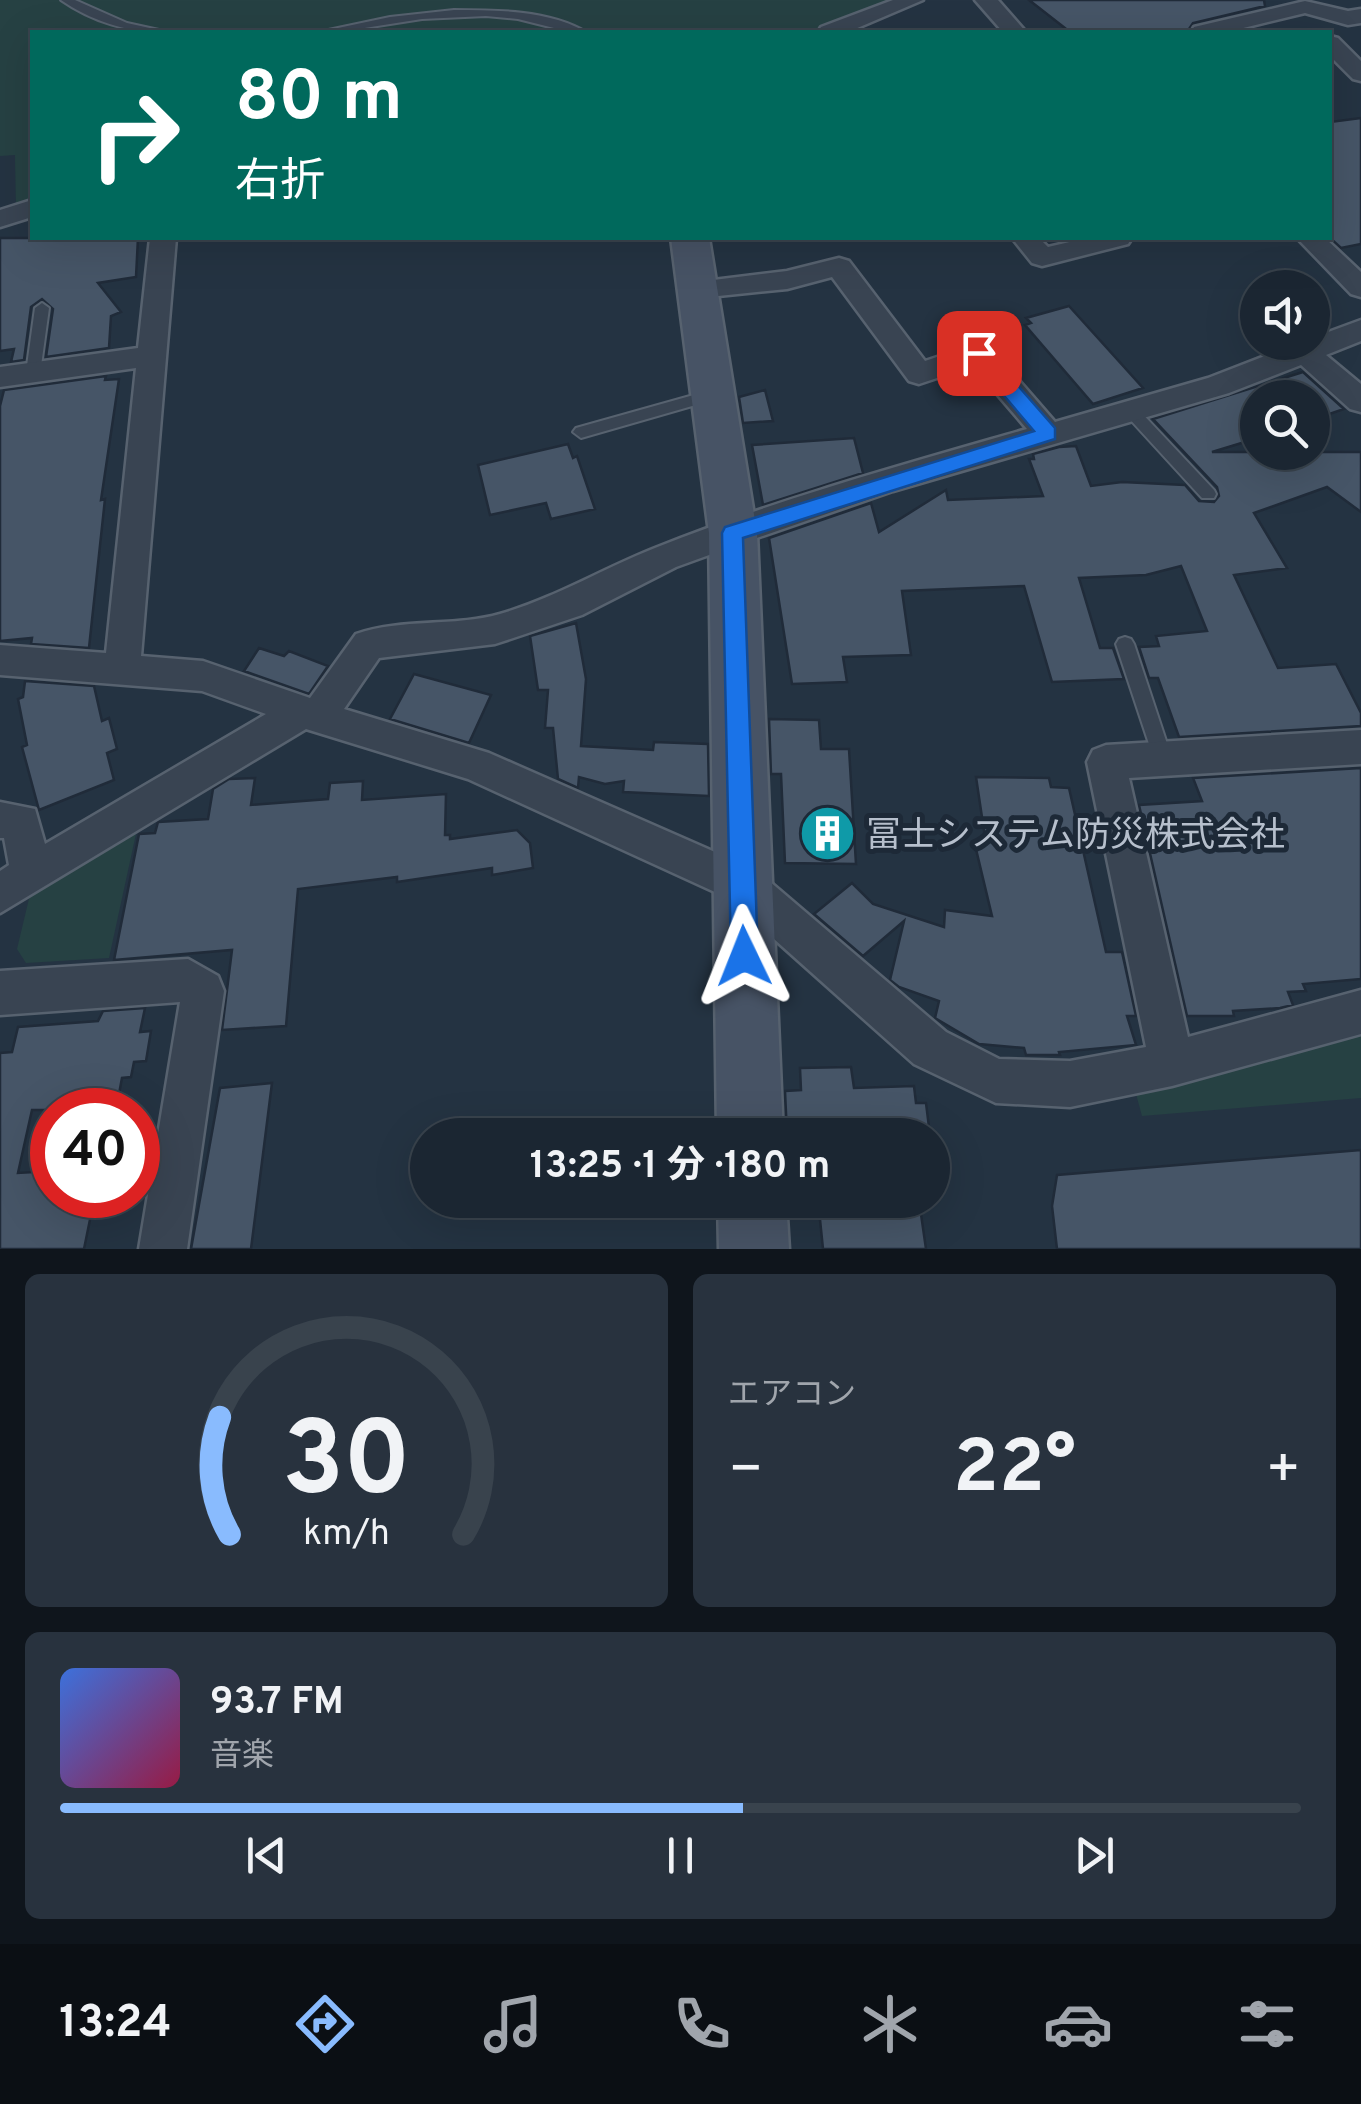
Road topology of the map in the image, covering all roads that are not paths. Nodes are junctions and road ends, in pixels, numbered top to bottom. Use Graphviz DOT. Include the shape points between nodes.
graph roads {
  1 [pos="66,0"];
  2 [pos="912,0"];
  3 [pos="454,1"];
  4 [pos="994,1"];
  5 [pos="1271,7"];
  6 [pos="884,11"];
  7 [pos="1361,16"];
  8 [pos="149,30"];
  9 [pos="333,30"];
  10 [pos="577,30"];
  11 [pos="834,30"];
  12 [pos="898,30"];
  13 [pos="1014,30"];
  14 [pos="1208,30"];
  15 [pos="1332,45"];
  16 [pos="1361,74"];
  17 [pos="30,209"];
  18 [pos="0,218"];
  19 [pos="164,240"];
  20 [pos="690,240"];
  21 [pos="1027,240"];
  22 [pos="1111,240"];
  23 [pos="1312,240"];
  24 [pos="1361,288"];
  25 [pos="698,290"];
  26 [pos="42,308"];
  27 [pos="1361,330"];
  28 [pos="1330,343"];
  29 [pos="150,356"];
  30 [pos="1287,360"];
  31 [pos="1314,360"];
  32 [pos="33,373"];
  33 [pos="0,378"];
  34 [pos="715,394"];
  35 [pos="1361,402"];
  36 [pos="1132,411"];
  37 [pos="581,432"];
  38 [pos="1048,434"];
  39 [pos="1208,494"];
  40 [pos="732,533"];
  41 [pos="1125,644"];
  42 [pos="0,660"];
  43 [pos="122,671"];
  44 [pos="310,714"];
  45 [pos="1361,747"];
  46 [pos="1163,759"];
  47 [pos="0,820"];
  48 [pos="16,884"];
  49 [pos="742,884"];
  50 [pos="0,993"];
  51 [pos="1361,1012"];
  52 [pos="1172,1064"];
  53 [pos="749,1118"];
  54 [pos="753,1218"];
  55 [pos="164,1249"];
  56 [pos="754,1249"];
  1 -- 8 [label="lane"];
  2 -- 6 [label="street"];
  3 -- 9 [label="lane"];
  3 -- 10 [label="lane" via="550,14"];
  4 -- 13 [label="street"];
  5 -- 7 [label="street"];
  5 -- 14 [label="street"];
  6 -- 11 [label="street"];
  6 -- 12 [label="street"];
  15 -- 16 [label="street"];
  17 -- 18 [label="street"];
  19 -- 29 [label="street"];
  20 -- 25 [label="street"];
  21 -- 22 [label="street" via="1042,257"];
  23 -- 24 [label="street"];
  25 -- 34 [label="street"];
  25 -- 38 [label="street" via="840,267 919,374 979,353"];
  26 -- 32 [label="lane"];
  27 -- 28 [label="street"];
  29 -- 32 [label="street"];
  29 -- 43 [label="street"];
  30 -- 36 [label="street"];
  31 -- 35 [label="street"];
  32 -- 33 [label="street"];
  34 -- 37 [label="lane"];
  34 -- 40 [label="street"];
  36 -- 38 [label="street"];
  36 -- 39 [label="lane"];
  38 -- 40 [label="street"];
  40 -- 44 [label="street" via="495,630 369,644"];
  40 -- 49 [label="street"];
  41 -- 46 [label="lane"];
  42 -- 43 [label="street"];
  43 -- 44 [label="street" via="203,676"];
  44 -- 48 [label="street"];
  44 -- 49 [label="street" via="476,766"];
  45 -- 46 [label="street"];
  46 -- 52 [label="street" via="1106,762"];
  47 -- 48 [label="street" via="21,822"];
  49 -- 52 [label="street" via="930,1048 996,1081 1070,1084"];
  49 -- 53 [label="street"];
  50 -- 55 [label="street" via="188,980 203,991"];
  51 -- 52 [label="street"];
  54 -- 56 [label="street"];
}
